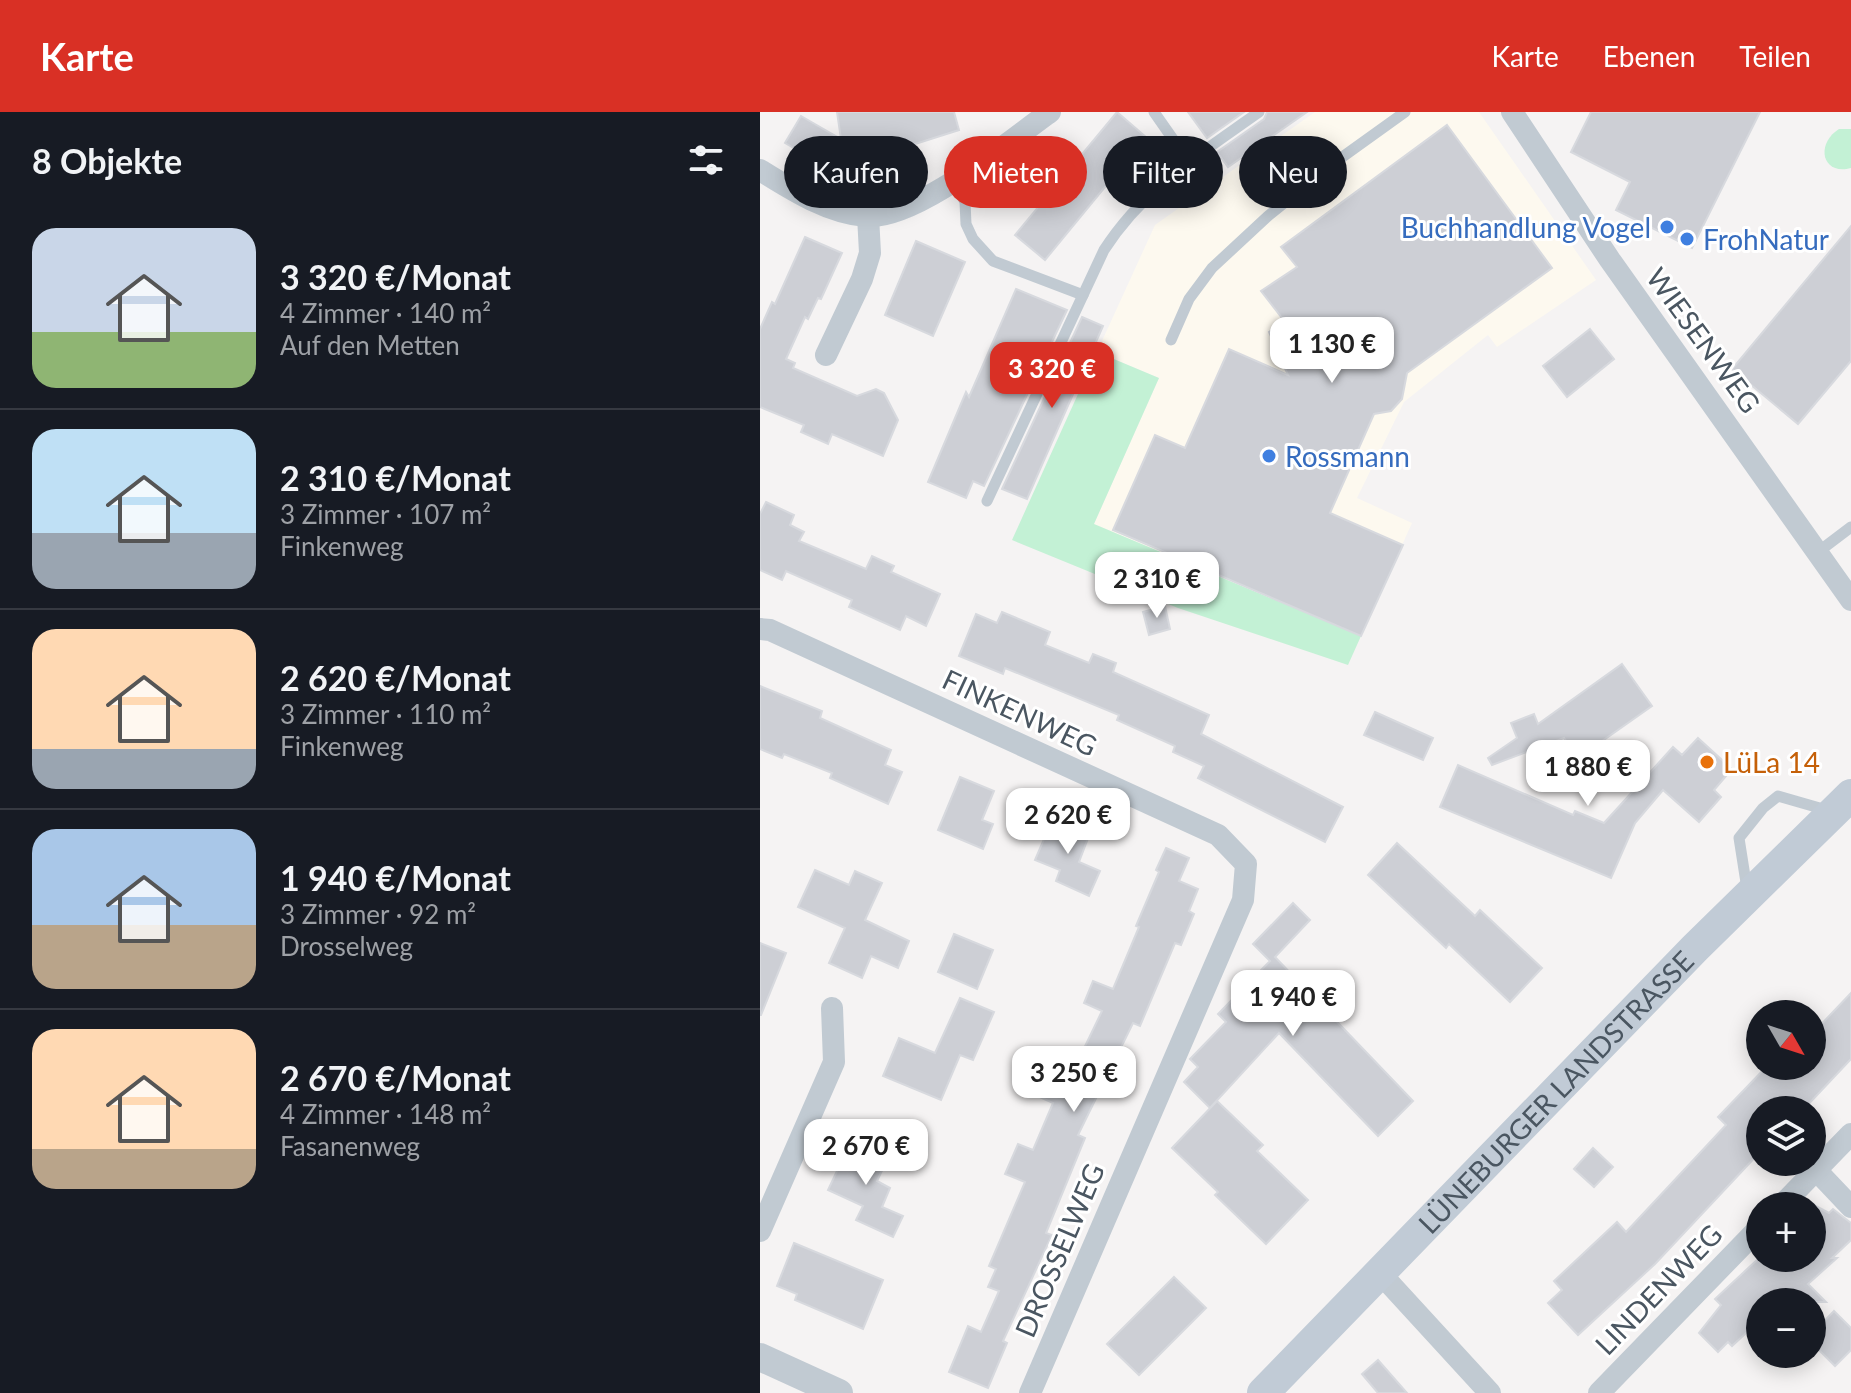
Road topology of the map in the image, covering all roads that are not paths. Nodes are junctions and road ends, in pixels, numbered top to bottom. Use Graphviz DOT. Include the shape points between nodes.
graph roads {
  1 [pos="1050,112"];
  2 [pos="1154,112"];
  3 [pos="1259,112"];
  4 [pos="1405,112"];
  5 [pos="1512,112"];
  6 [pos="1016,136"];
  7 [pos="1171,136"];
  8 [pos="1223,138"];
  9 [pos="760,170"];
  10 [pos="944,186"];
  11 [pos="965,208"];
  12 [pos="1135,208"];
  13 [pos="868,216"];
  14 [pos="1083,295"];
  15 [pos="1171,340"];
  16 [pos="826,355"];
  17 [pos="987,501"];
  18 [pos="1851,527"];
  19 [pos="1818,552"];
  20 [pos="1851,600"];
  21 [pos="760,629"];
  22 [pos="1843,804"];
  23 [pos="1246,864"];
  24 [pos="1748,897"];
  25 [pos="832,1008"];
  26 [pos="1851,1134"];
  27 [pos="1826,1160"];
  28 [pos="1810,1176"];
  29 [pos="1822,1176"];
  30 [pos="1795,1192"];
  31 [pos="1851,1207"];
  32 [pos="760,1231"];
  33 [pos="1746,1241"];
  34 [pos="1380,1273"];
  35 [pos="760,1357"];
  36 [pos="839,1393"];
  37 [pos="1030,1393"];
  38 [pos="1263,1393"];
  39 [pos="1490,1393"];
  40 [pos="1599,1393"];
  1 -- 6 [label="street"];
  2 -- 7 [label="lane"];
  3 -- 8 [label="lane"];
  4 -- 15 [label="lane" via="1268,216 1212,268 1189,299"];
  5 -- 19 [label="street, WIESENWEG" via="1610,260"];
  9 -- 13 [label="street" via="833,208"];
  10 -- 13 [label="street" via="905,209"];
  11 -- 14 [label="lane" via="966,224 983,253 1008,268"];
  12 -- 14 [label="lane" via="1104,250"];
  13 -- 16 [label="street" via="870,253"];
  14 -- 17 [label="lane"];
  18 -- 19 [label="lane"];
  19 -- 20 [label="street, WIESENWEG"];
  21 -- 23 [label="street, FINKENWEG" via="1218,835"];
  22 -- 24 [label="main road, LÜNEBURGER LANDSTRASSE"];
  22 -- 24 [label="lane" via="1778,796 1763,808 1739,838"];
  23 -- 37 [label="street, DROSSELWEG" via="1243,900"];
  24 -- 34 [label="main road, LÜNEBURGER LANDSTRASSE"];
  25 -- 32 [label="street" via="834,1062"];
  26 -- 27 [label="street"];
  28 -- 30 [label="street"];
  29 -- 31 [label="street"];
  33 -- 40 [label="street, LINDENWEG"];
  34 -- 38 [label="main road, LÜNEBURGER LANDSTRASSE"];
  34 -- 39 [label="street"];
  35 -- 36 [label="street"];
}
